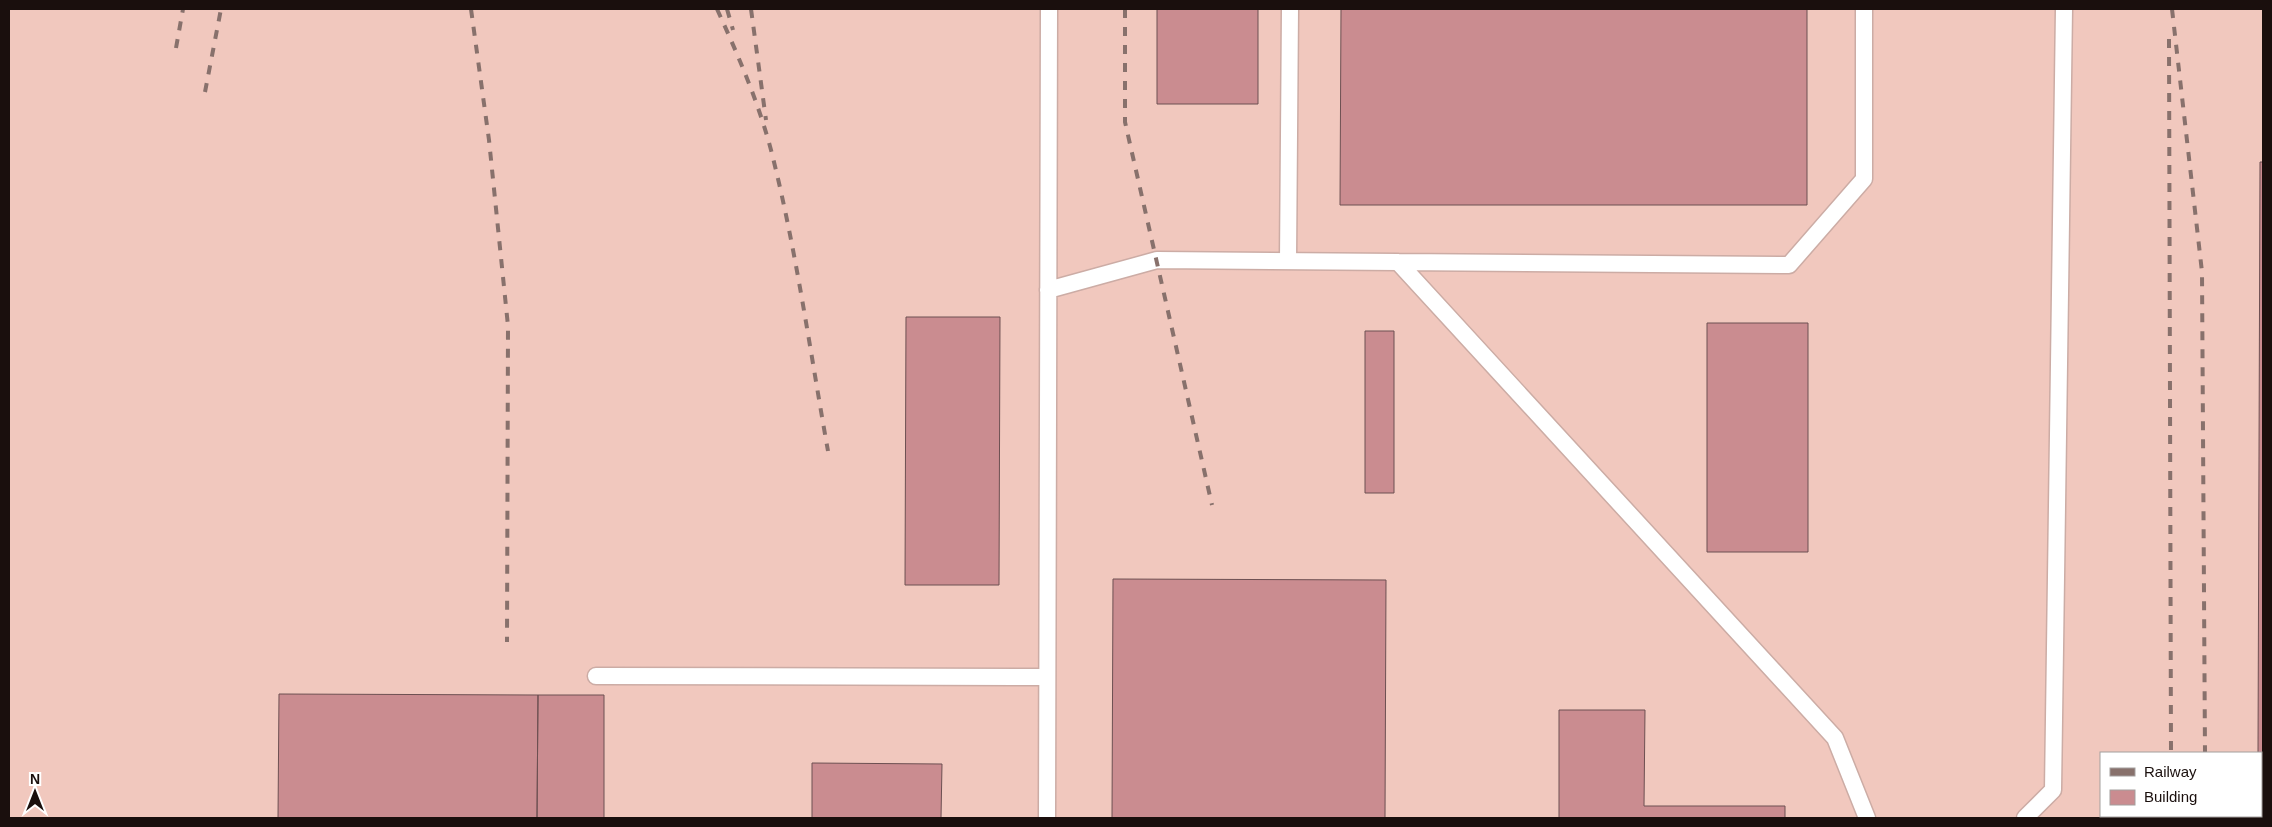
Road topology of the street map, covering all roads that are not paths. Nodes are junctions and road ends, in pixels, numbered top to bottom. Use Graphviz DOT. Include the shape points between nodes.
graph roads {
  1 [pos="1049,9"];
  2 [pos="1290,9"];
  3 [pos="1864,9"];
  4 [pos="2064,9"];
  5 [pos="1288,261"];
  6 [pos="1398,262"];
  7 [pos="1048,290"];
  8 [pos="596,676"];
  9 [pos="1047,678"];
  10 [pos="1047,818"];
  11 [pos="1867,818"];
  12 [pos="2025,818"];
  1 -- 7 [label="lane"];
  2 -- 5 [label="lane"];
  3 -- 6 [label="lane" via="1864,179 1789,265"];
  4 -- 12 [label="lane" via="2053,790"];
  5 -- 6 [label="lane"];
  5 -- 7 [label="lane" via="1157,260"];
  6 -- 11 [label="lane" via="1835,738"];
  7 -- 9 [label="lane"];
  8 -- 9 [label="lane"];
  9 -- 10 [label="lane"];
}
